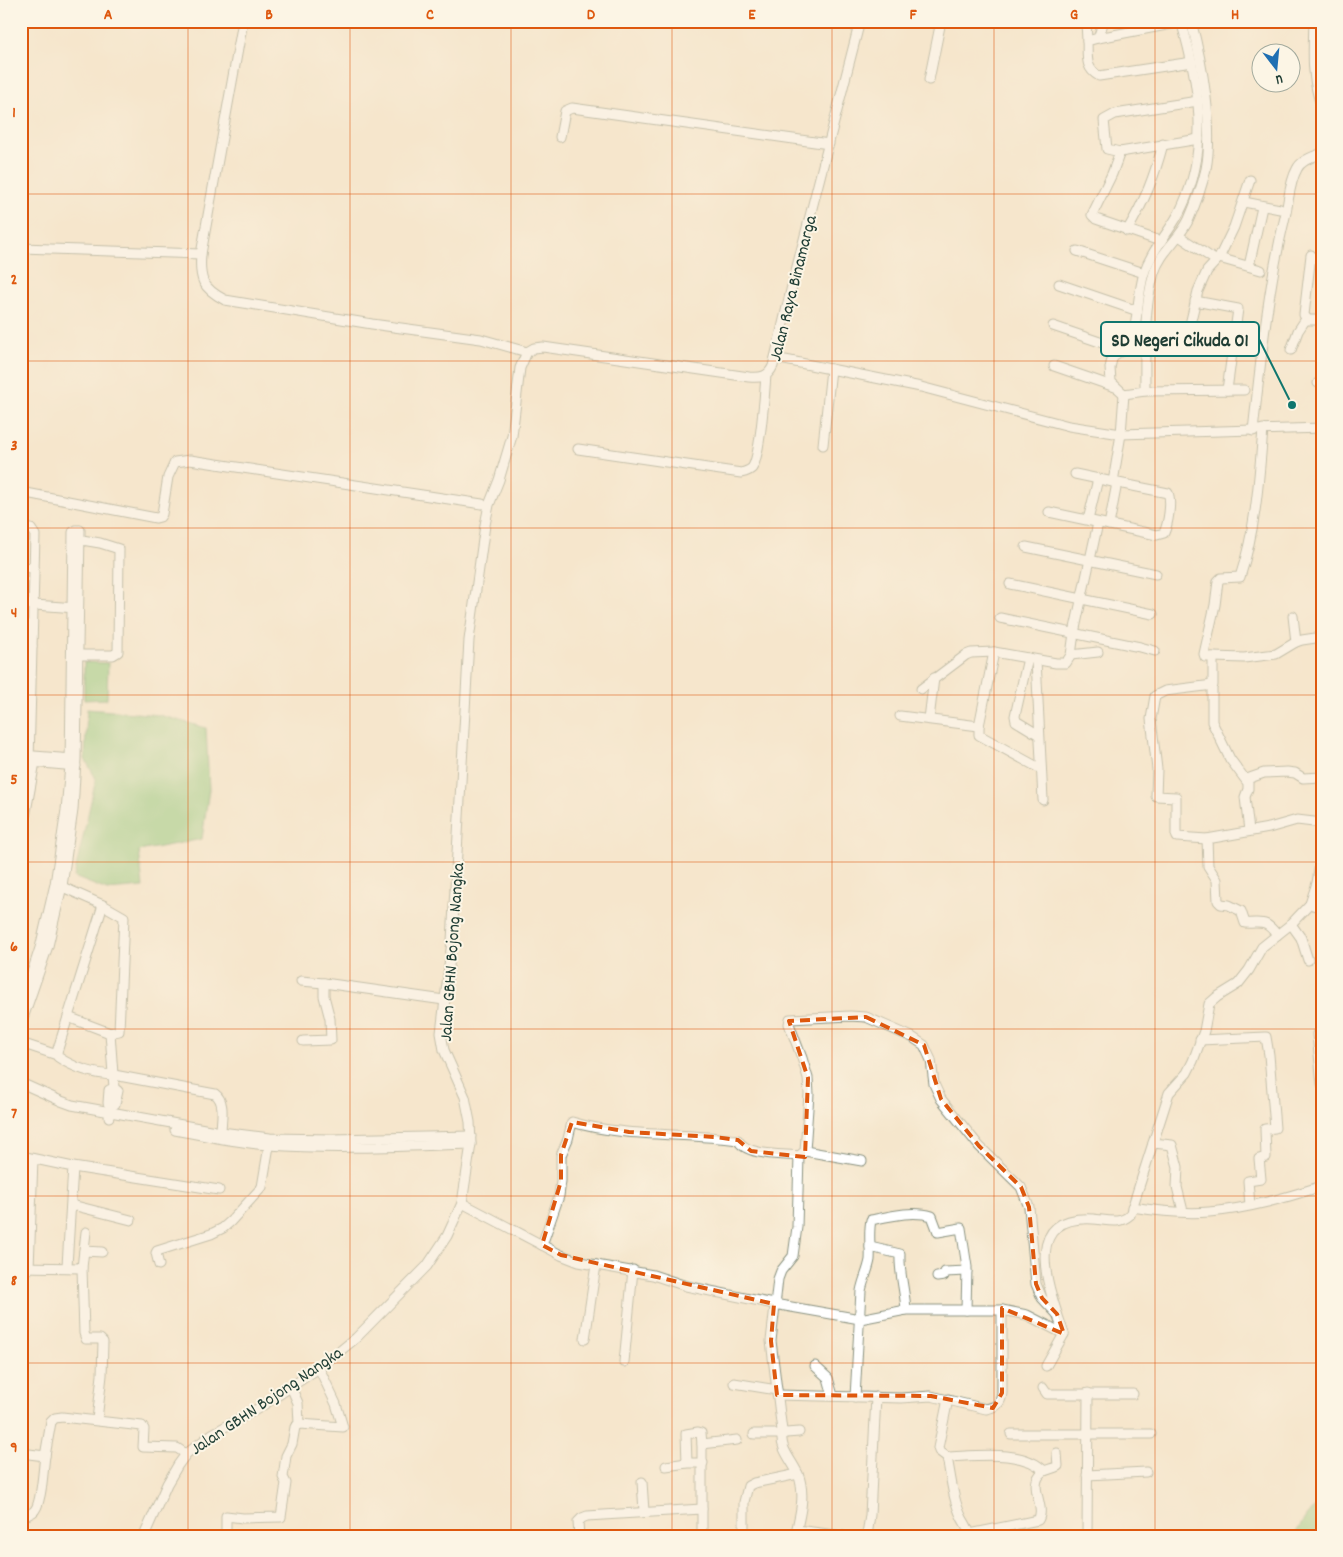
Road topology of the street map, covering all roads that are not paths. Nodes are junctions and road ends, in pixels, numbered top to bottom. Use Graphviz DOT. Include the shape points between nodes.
graph roads {
  1 [pos="243,21"];
  2 [pos="860,21"];
  3 [pos="941,21"];
  4 [pos="1086,21"];
  5 [pos="1104,21"];
  6 [pos="1314,21"];
  7 [pos="1185,22"];
  8 [pos="1098,38"];
  9 [pos="1087,41"];
  10 [pos="1192,62"];
  11 [pos="928,80"];
  12 [pos="1198,100"];
  13 [pos="1322,107"];
  14 [pos="560,136"];
  15 [pos="1200,139"];
  16 [pos="829,144"];
  17 [pos="1163,144"];
  18 [pos="1120,152"];
  19 [pos="1322,153"];
  20 [pos="1250,180"];
  21 [pos="1244,202"];
  22 [pos="1262,207"];
  23 [pos="1280,209"];
  24 [pos="1127,230"];
  25 [pos="1179,236"];
  26 [pos="1160,241"];
  27 [pos="21,248"];
  28 [pos="1077,252"];
  29 [pos="201,254"];
  30 [pos="1311,255"];
  31 [pos="1217,259"];
  32 [pos="1249,266"];
  33 [pos="1261,270"];
  34 [pos="1144,273"];
  35 [pos="1059,284"];
  36 [pos="1196,301"];
  37 [pos="1138,311"];
  38 [pos="1306,319"];
  39 [pos="1322,320"];
  40 [pos="1053,326"];
  41 [pos="1145,344"];
  42 [pos="1122,350"];
  43 [pos="1292,350"];
  44 [pos="527,352"];
  45 [pos="775,358"];
  46 [pos="1054,366"];
  47 [pos="830,369"];
  48 [pos="766,375"];
  49 [pos="1115,387"];
  50 [pos="1227,390"];
  51 [pos="1244,390"];
  52 [pos="1145,391"];
  53 [pos="1124,394"];
  54 [pos="1322,427"];
  55 [pos="1263,430"];
  56 [pos="1253,431"];
  57 [pos="1121,434"];
  58 [pos="823,445"];
  59 [pos="578,449"];
  60 [pos="1075,474"];
  61 [pos="1098,479"];
  62 [pos="1115,483"];
  63 [pos="21,492"];
  64 [pos="482,504"];
  65 [pos="1048,512"];
  66 [pos="1088,520"];
  67 [pos="1098,523"];
  68 [pos="1109,524"];
  69 [pos="21,528"];
  70 [pos="1026,547"];
  71 [pos="1089,561"];
  72 [pos="21,566"];
  73 [pos="34,568"];
  74 [pos="1156,574"];
  75 [pos="1010,584"];
  76 [pos="1082,599"];
  77 [pos="21,604"];
  78 [pos="33,605"];
  79 [pos="76,608"];
  80 [pos="1153,614"];
  81 [pos="1293,616"];
  82 [pos="1000,618"];
  83 [pos="1074,634"];
  84 [pos="1322,637"];
  85 [pos="1296,642"];
  86 [pos="21,644"];
  87 [pos="32,646"];
  88 [pos="1154,651"];
  89 [pos="994,652"];
  90 [pos="1098,652"];
  91 [pos="79,655"];
  92 [pos="1071,655"];
  93 [pos="1213,658"];
  94 [pos="1032,659"];
  95 [pos="934,678"];
  96 [pos="21,680"];
  97 [pos="31,682"];
  98 [pos="1212,686"];
  99 [pos="921,689"];
  100 [pos="21,716"];
  101 [pos="900,716"];
  102 [pos="31,718"];
  103 [pos="929,720"];
  104 [pos="979,726"];
  105 [pos="1039,735"];
  106 [pos="27,759"];
  107 [pos="73,763"];
  108 [pos="1041,769"];
  109 [pos="1322,777"];
  110 [pos="1247,779"];
  111 [pos="1043,800"];
  112 [pos="1322,822"];
  113 [pos="1249,831"];
  114 [pos="21,839"];
  115 [pos="1208,839"];
  116 [pos="1322,852"];
  117 [pos="59,885"];
  118 [pos="1310,904"];
  119 [pos="103,905"];
  120 [pos="1322,908"];
  121 [pos="1291,924"];
  122 [pos="1277,935"];
  123 [pos="1308,960"];
  124 [pos="301,981"];
  125 [pos="324,983"];
  126 [pos="444,1000"];
  127 [pos="22,1010"];
  128 [pos="68,1017"];
  129 [pos="21,1024"];
  130 [pos="110,1033"];
  131 [pos="1317,1034"];
  132 [pos="1200,1040"];
  133 [pos="303,1041"];
  134 [pos="21,1043"];
  135 [pos="57,1055"];
  136 [pos="114,1075"];
  137 [pos="21,1084"];
  138 [pos="1322,1084"];
  139 [pos="21,1089"];
  140 [pos="110,1112"];
  141 [pos="221,1132"];
  142 [pos="471,1140"];
  143 [pos="269,1141"];
  144 [pos="1153,1143"];
  145 [pos="802,1153"];
  146 [pos="21,1156"];
  147 [pos="33,1159"];
  148 [pos="862,1162"];
  149 [pos="73,1167"];
  150 [pos="1322,1186"];
  151 [pos="219,1190"];
  152 [pos="462,1203"];
  153 [pos="72,1205"];
  154 [pos="1250,1205"];
  155 [pos="1132,1207"];
  156 [pos="1183,1211"];
  157 [pos="131,1220"];
  158 [pos="86,1232"];
  159 [pos="542,1245"];
  160 [pos="870,1246"];
  161 [pos="84,1251"];
  162 [pos="102,1252"];
  163 [pos="159,1265"];
  164 [pos="596,1265"];
  165 [pos="68,1266"];
  166 [pos="25,1267"];
  167 [pos="82,1268"];
  168 [pos="633,1270"];
  169 [pos="967,1271"];
  170 [pos="937,1277"];
  171 [pos="22,1284"];
  172 [pos="774,1304"];
  173 [pos="906,1310"];
  174 [pos="966,1310"];
  175 [pos="1002,1310"];
  176 [pos="1057,1314"];
  177 [pos="860,1318"];
  178 [pos="1064,1334"];
  179 [pos="585,1339"];
  180 [pos="624,1362"];
  181 [pos="815,1366"];
  182 [pos="1046,1366"];
  183 [pos="319,1368"];
  184 [pos="734,1383"];
  185 [pos="291,1386"];
  186 [pos="1043,1388"];
  187 [pos="777,1392"];
  188 [pos="1088,1393"];
  189 [pos="1133,1394"];
  190 [pos="833,1396"];
  191 [pos="855,1397"];
  192 [pos="876,1397"];
  193 [pos="948,1399"];
  194 [pos="97,1420"];
  195 [pos="299,1424"];
  196 [pos="799,1432"];
  197 [pos="754,1434"];
  198 [pos="783,1434"];
  199 [pos="1011,1434"];
  200 [pos="1087,1434"];
  201 [pos="1151,1434"];
  202 [pos="737,1440"];
  203 [pos="702,1444"];
  204 [pos="21,1453"];
  205 [pos="1057,1453"];
  206 [pos="186,1454"];
  207 [pos="45,1456"];
  208 [pos="947,1458"];
  209 [pos="687,1463"];
  210 [pos="702,1463"];
  211 [pos="666,1466"];
  212 [pos="1044,1471"];
  213 [pos="1146,1472"];
  214 [pos="798,1474"];
  215 [pos="1087,1475"];
  216 [pos="642,1482"];
  217 [pos="702,1508"];
  218 [pos="644,1511"];
  219 [pos="21,1517"];
  220 [pos="796,1533"];
  221 [pos="970,1535"];
  222 [pos="144,1536"];
  223 [pos="226,1536"];
  224 [pos="579,1536"];
  225 [pos="702,1536"];
  226 [pos="744,1536"];
  227 [pos="844,1536"];
  228 [pos="867,1536"];
  229 [pos="1087,1536"];
  1 -- 29 [label="street"];
  2 -- 16 [label="street, Jalan Raya Binamarga"];
  3 -- 11 [label="street"];
  4 -- 9 [label="street"];
  5 -- 8 [label="street"];
  6 -- 13 [label="street" via="1313,68"];
  7 -- 8 [label="street"];
  7 -- 10 [label="street"];
  7 -- 25 [label="street" via="1200,55 1208,153 1199,194"];
  8 -- 9 [label="street"];
  9 -- 10 [label="street" via="1089,68 1098,76"];
  10 -- 12 [label="street"];
  12 -- 15 [label="street"];
  12 -- 18 [label="street" via="1107,117 1104,120 1107,149"];
  14 -- 16 [label="street" via="565,111 572,108"];
  15 -- 17 [label="street"];
  15 -- 26 [label="street" via="1199,155 1188,192 1167,234"];
  16 -- 45 [label="street, Jalan Raya Binamarga"];
  17 -- 18 [label="street"];
  17 -- 24 [label="street" via="1145,200"];
  18 -- 24 [label="street" via="1092,214 1096,219"];
  19 -- 56 [label="street" via="1301,163 1291,188 1264,330"];
  20 -- 21 [label="street"];
  21 -- 22 [label="street"];
  21 -- 31 [label="street"];
  22 -- 23 [label="street"];
  22 -- 32 [label="street"];
  24 -- 26 [label="street"];
  25 -- 31 [label="street"];
  25 -- 41 [label="street" via="1154,273"];
  26 -- 34 [label="street"];
  27 -- 29 [label="street"];
  28 -- 34 [label="street"];
  29 -- 44 [label="street" via="200,270 204,283 211,293 225,300 482,339"];
  30 -- 38 [label="street" via="1303,313"];
  31 -- 32 [label="street"];
  31 -- 36 [label="street" via="1207,271"];
  32 -- 33 [label="street"];
  34 -- 37 [label="street"];
  35 -- 37 [label="street"];
  36 -- 41 [label="street" via="1186,341"];
  36 -- 50 [label="street" via="1238,310"];
  37 -- 42 [label="street" via="1130,348"];
  38 -- 39 [label="street"];
  38 -- 43 [label="street"];
  40 -- 42 [label="street"];
  41 -- 52 [label="street"];
  42 -- 49 [label="street" via="1114,356 1110,368 1110,379"];
  44 -- 48 [label="street, Jalan Raya Binamarga" via="542,348 749,377"];
  44 -- 126 [label="street, Jalan GBHN Bojong Nangka" via="520,368 512,436 484,525 468,640 452,941"];
  45 -- 47 [label="street"];
  45 -- 48 [label="street, Jalan Raya Binamarga" via="774,366"];
  46 -- 49 [label="street"];
  47 -- 57 [label="street" via="921,386 1068,426"];
  47 -- 58 [label="street"];
  48 -- 59 [label="street" via="760,434 754,463 748,471"];
  49 -- 53 [label="street"];
  50 -- 51 [label="street"];
  50 -- 52 [label="street"];
  52 -- 53 [label="street"];
  53 -- 57 [label="street"];
  54 -- 55 [label="street"];
  55 -- 56 [label="street"];
  55 -- 93 [label="street" via="1256,508 1245,564 1240,577 1218,581 1204,654"];
  56 -- 57 [label="street"];
  57 -- 62 [label="street"];
  60 -- 61 [label="street"];
  61 -- 62 [label="street"];
  61 -- 66 [label="street"];
  62 -- 68 [label="street"];
  62 -- 68 [label="street" via="1168,493 1165,532 1160,536"];
  63 -- 64 [label="street" via="156,518 162,514 168,477 175,462 190,460"];
  65 -- 66 [label="street"];
  66 -- 67 [label="street"];
  67 -- 68 [label="street"];
  67 -- 71 [label="street"];
  69 -- 73 [label="street" via="34,532"];
  70 -- 71 [label="street"];
  71 -- 74 [label="street"];
  71 -- 76 [label="street"];
  72 -- 73 [label="street"];
  73 -- 78 [label="street"];
  75 -- 76 [label="street"];
  76 -- 80 [label="street"];
  76 -- 83 [label="street"];
  77 -- 78 [label="street"];
  78 -- 79 [label="street"];
  78 -- 87 [label="street"];
  79 -- 91 [label="street"];
  79 -- 91 [label="street" via="76,539 120,549 118,652 113,656"];
  79 -- 107 [label="street"];
  81 -- 85 [label="street"];
  82 -- 83 [label="street"];
  83 -- 88 [label="street"];
  83 -- 92 [label="street"];
  84 -- 85 [label="street"];
  85 -- 93 [label="street" via="1276,654"];
  86 -- 87 [label="street"];
  87 -- 97 [label="street"];
  89 -- 94 [label="street"];
  89 -- 95 [label="street" via="966,655"];
  89 -- 104 [label="street"];
  90 -- 92 [label="street"];
  91 -- 107 [label="street"];
  92 -- 94 [label="street" via="1062,664"];
  93 -- 98 [label="street"];
  94 -- 105 [label="street"];
  94 -- 105 [label="street" via="1015,716 1016,721"];
  95 -- 99 [label="street"];
  95 -- 103 [label="street"];
  96 -- 97 [label="street"];
  97 -- 102 [label="street"];
  98 -- 110 [label="street" via="1212,722 1230,759"];
  98 -- 115 [label="street" via="1157,693 1151,719 1157,768 1156,796 1176,798 1177,837"];
  100 -- 102 [label="street"];
  101 -- 103 [label="street"];
  102 -- 106 [label="street"];
  103 -- 104 [label="street"];
  104 -- 108 [label="street" via="978,731 983,738"];
  105 -- 108 [label="street"];
  106 -- 107 [label="street"];
  106 -- 114 [label="street"];
  107 -- 117 [label="street" via="73,810"];
  108 -- 111 [label="street"];
  109 -- 110 [label="street" via="1303,778 1287,772 1264,773"];
  110 -- 113 [label="street"];
  112 -- 113 [label="street" via="1297,820"];
  113 -- 115 [label="street"];
  115 -- 122 [label="street" via="1208,866 1217,880 1218,901 1242,911 1245,923 1268,924"];
  116 -- 118 [label="street"];
  117 -- 119 [label="street"];
  117 -- 127 [label="street" via="48,946"];
  118 -- 120 [label="street"];
  118 -- 121 [label="street"];
  119 -- 128 [label="street"];
  119 -- 130 [label="street" via="124,917 118,1031"];
  121 -- 122 [label="street"];
  121 -- 123 [label="street" via="1301,938"];
  122 -- 132 [label="street" via="1262,946 1238,984 1209,1004"];
  124 -- 125 [label="street"];
  125 -- 126 [label="street"];
  125 -- 133 [label="street" via="331,1040"];
  126 -- 142 [label="street, Jalan GBHN Bojong Nangka" via="442,1041 465,1097"];
  127 -- 129 [label="street"];
  128 -- 130 [label="street"];
  128 -- 135 [label="street"];
  130 -- 136 [label="street"];
  131 -- 138 [label="street"];
  132 -- 144 [label="street" via="1187,1073 1169,1093"];
  132 -- 154 [label="street" via="1266,1037 1275,1128 1265,1129 1266,1157 1259,1160 1261,1179 1248,1181"];
  134 -- 135 [label="street"];
  135 -- 136 [label="street" via="84,1070"];
  136 -- 140 [label="street" via="114,1088 109,1090"];
  136 -- 141 [label="street" via="215,1094 222,1105"];
  137 -- 140 [label="street" via="61,1102"];
  139 -- 140 [label="street" via="62,1107"];
  140 -- 141 [label="street"];
  140 -- 143 [label="street" via="221,1139"];
  141 -- 143 [label="street"];
  142 -- 143 [label="street" via="331,1148"];
  142 -- 152 [label="street, Jalan GBHN Bojong Nangka"];
  143 -- 163 [label="street" via="259,1192 223,1228 156,1253"];
  144 -- 155 [label="street"];
  144 -- 156 [label="street" via="1172,1145"];
  145 -- 148 [label="street"];
  145 -- 159 [label="street" via="751,1151 738,1140 629,1132 572,1122 561,1155 558,1196"];
  145 -- 172 [label="street" via="793,1256 779,1276"];
  145 -- 176 [label="street" via="808,1078 790,1019 866,1017 912,1037 929,1052 934,1084 941,1099 979,1146 1021,1187 1029,1207 1036,1284 1042,1298"];
  146 -- 147 [label="street"];
  147 -- 149 [label="street"];
  147 -- 166 [label="street"];
  149 -- 151 [label="street"];
  149 -- 153 [label="street"];
  150 -- 154 [label="street"];
  152 -- 159 [label="street"];
  152 -- 183 [label="street, Jalan GBHN Bojong Nangka" via="447,1236 427,1266 356,1338"];
  153 -- 157 [label="street"];
  153 -- 165 [label="street"];
  154 -- 156 [label="street" via="1207,1212"];
  155 -- 156 [label="street"];
  155 -- 176 [label="street" via="1130,1215 1123,1220 1074,1220 1055,1229 1046,1246 1045,1265"];
  158 -- 161 [label="street"];
  159 -- 164 [label="street" via="560,1255"];
  160 -- 169 [label="street" via="871,1220 924,1213 932,1216 938,1232 961,1228"];
  160 -- 173 [label="street" via="900,1254"];
  160 -- 177 [label="street" via="869,1264 862,1285"];
  161 -- 162 [label="street"];
  161 -- 167 [label="street"];
  164 -- 168 [label="street"];
  164 -- 179 [label="street"];
  165 -- 166 [label="street"];
  165 -- 167 [label="street"];
  166 -- 171 [label="street"];
  167 -- 194 [label="street" via="84,1336 103,1342"];
  168 -- 172 [label="street" via="686,1286"];
  168 -- 180 [label="street"];
  169 -- 170 [label="street" via="945,1272 944,1276"];
  169 -- 174 [label="street"];
  172 -- 177 [label="street"];
  172 -- 187 [label="street" via="771,1341"];
  173 -- 174 [label="street"];
  173 -- 177 [label="street"];
  174 -- 175 [label="street"];
  175 -- 178 [label="street" via="1027,1315"];
  175 -- 193 [label="street" via="1001,1400 993,1408 986,1409"];
  176 -- 178 [label="street"];
  177 -- 191 [label="street"];
  178 -- 182 [label="street"];
  181 -- 190 [label="street" via="828,1378"];
  183 -- 185 [label="street, Jalan GBHN Bojong Nangka"];
  183 -- 195 [label="street" via="343,1427"];
  184 -- 187 [label="street"];
  185 -- 195 [label="street" via="298,1403"];
  185 -- 206 [label="street, Jalan GBHN Bojong Nangka" via="212,1434"];
  186 -- 188 [label="street" via="1047,1394"];
  187 -- 190 [label="street"];
  187 -- 198 [label="street"];
  188 -- 189 [label="street"];
  188 -- 200 [label="street"];
  190 -- 191 [label="street"];
  191 -- 192 [label="street"];
  192 -- 193 [label="street" via="931,1396"];
  192 -- 228 [label="street"];
  193 -- 208 [label="street" via="938,1448"];
  194 -- 206 [label="street" via="142,1426 143,1447 181,1449"];
  194 -- 207 [label="street" via="53,1419"];
  195 -- 223 [label="street" via="286,1456 281,1517 226,1516"];
  196 -- 198 [label="street"];
  197 -- 198 [label="street"];
  198 -- 214 [label="street" via="782,1445"];
  199 -- 200 [label="street"];
  200 -- 201 [label="street"];
  200 -- 215 [label="street"];
  202 -- 203 [label="street"];
  203 -- 209 [label="street" via="698,1432 686,1434"];
  203 -- 210 [label="street"];
  204 -- 207 [label="street"];
  205 -- 212 [label="street" via="1058,1466"];
  206 -- 222 [label="street, Jalan GBHN Bojong Nangka" via="170,1479"];
  207 -- 219 [label="street" via="36,1508"];
  208 -- 212 [label="street" via="1018,1458 1033,1462"];
  208 -- 221 [label="street" via="955,1502"];
  209 -- 210 [label="street"];
  209 -- 211 [label="street"];
  210 -- 217 [label="street"];
  212 -- 221 [label="street" via="1036,1485 1038,1520"];
  213 -- 215 [label="street"];
  214 -- 220 [label="street" via="802,1501"];
  214 -- 226 [label="street" via="748,1486 744,1502"];
  215 -- 229 [label="street"];
  216 -- 218 [label="street"];
  217 -- 218 [label="street"];
  217 -- 225 [label="street"];
  218 -- 224 [label="street" via="582,1518 578,1522"];
  220 -- 227 [label="street"];
}
